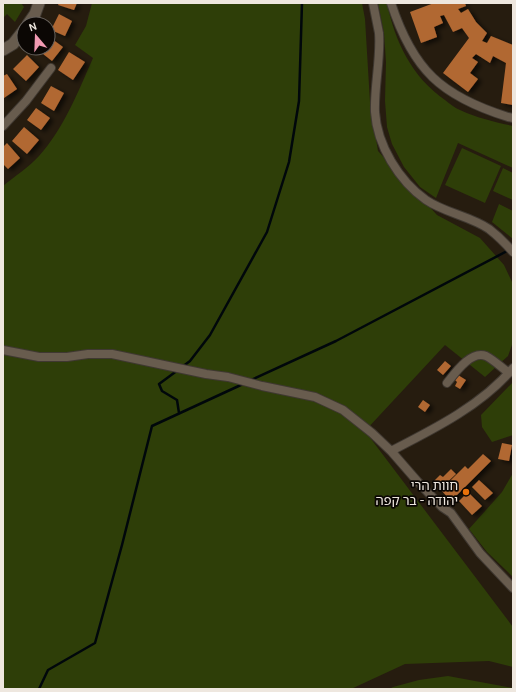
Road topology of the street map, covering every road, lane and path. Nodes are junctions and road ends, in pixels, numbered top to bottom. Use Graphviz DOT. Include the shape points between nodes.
graph roads {
  1 [pos="39,3"];
  2 [pos="373,3"];
  3 [pos="392,3"];
  4 [pos="34,16"];
  5 [pos="16,40"];
  6 [pos="3,50"];
  7 [pos="51,68"];
  8 [pos="513,118"];
  9 [pos="3,126"];
  10 [pos="513,252"];
  11 [pos="3,350"];
  12 [pos="511,371"];
  13 [pos="447,383"];
  14 [pos="391,451"];
  15 [pos="513,588"];
  1 -- 4 [label="street"];
  2 -- 10 [label="street" via="379,33 375,113 387,154 403,178 426,200 488,229"];
  3 -- 8 [label="street" via="410,49 428,74 458,97"];
  5 -- 6 [label="street"];
  7 -- 9 [label="street"];
  11 -- 14 [label="street" via="39,357 112,354 315,397 342,410"];
  12 -- 13 [label="street" via="486,356 479,355 459,367"];
  12 -- 14 [label="street" via="485,396"];
  14 -- 15 [label="street" via="450,513 480,553"];
}
